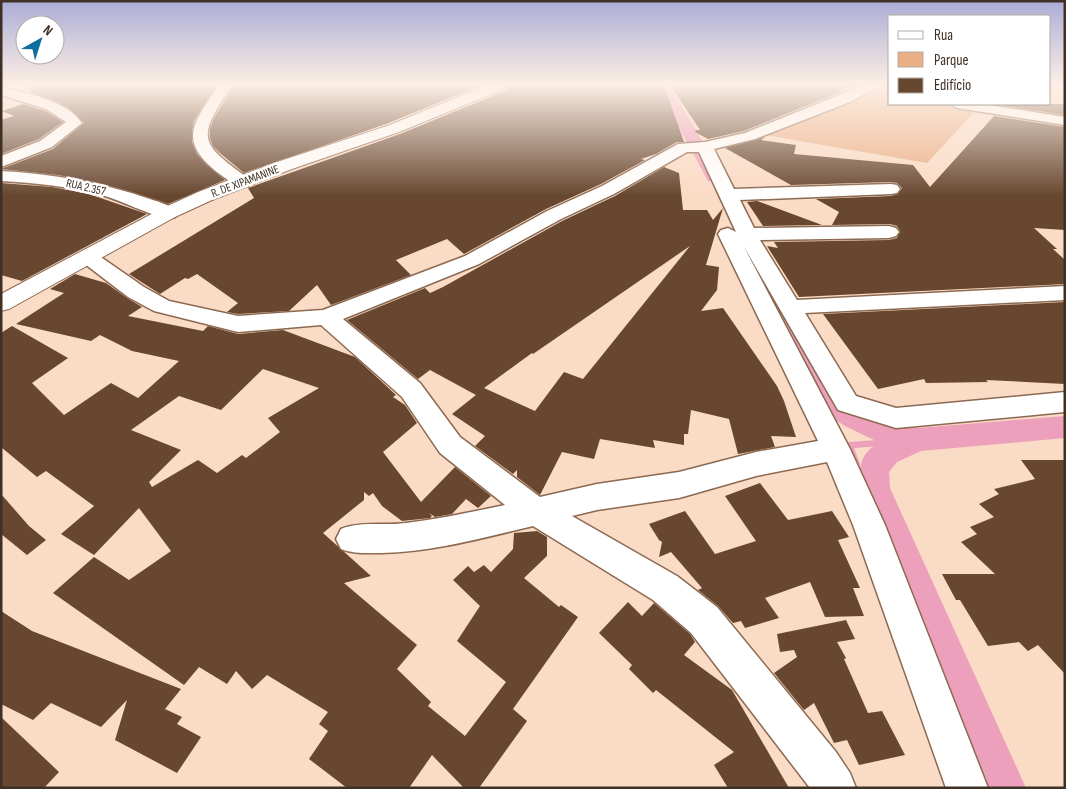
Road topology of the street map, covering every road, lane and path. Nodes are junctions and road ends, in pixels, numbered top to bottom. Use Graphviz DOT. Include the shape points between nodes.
graph roads {
  1 [pos="74,122"];
  2 [pos="204,122"];
  3 [pos="413,122"];
  4 [pos="788,122"];
  5 [pos="705,147"];
  6 [pos="1,162"];
  7 [pos="1,176"];
  8 [pos="242,182"];
  9 [pos="891,189"];
  10 [pos="728,195"];
  11 [pos="168,213"];
  12 [pos="889,232"];
  13 [pos="738,234"];
  14 [pos="88,257"];
  15 [pos="1065,293"];
  16 [pos="1,304"];
  17 [pos="789,307"];
  18 [pos="326,317"];
  19 [pos="1065,402"];
  20 [pos="836,449"];
  21 [pos="535,511"];
  22 [pos="352,538"];
  23 [pos="835,788"];
  24 [pos="967,788"];
  1 -- 6 [label="street" via="46,144"];
  2 -- 8 [label="street" via="199,134 202,148 212,160"];
  3 -- 8 [label="street, R. DE XIPAMANINE"];
  4 -- 5 [label="street" via="735,141"];
  5 -- 10 [label="street"];
  5 -- 18 [label="street" via="684,148 660,159 472,260"];
  7 -- 11 [label="street, RUA 2.357" via="79,183"];
  8 -- 11 [label="street, R. DE XIPAMANINE"];
  9 -- 10 [label="street"];
  10 -- 13 [label="street"];
  11 -- 14 [label="street, R. DE XIPAMANINE"];
  12 -- 13 [label="street"];
  13 -- 17 [label="street"];
  13 -- 20 [label="street"];
  14 -- 16 [label="street, R. DE XIPAMANINE"];
  14 -- 18 [label="street" via="136,292 162,306 238,324"];
  15 -- 17 [label="street"];
  17 -- 19 [label="street" via="847,403 867,410 896,418"];
  18 -- 21 [label="street" via="412,390 450,445"];
  20 -- 21 [label="street" via="756,464 679,485 597,497"];
  20 -- 24 [label="street" via="869,525"];
  21 -- 22 [label="street" via="453,531 403,538"];
  21 -- 23 [label="street" via="665,588 704,620"];
}
